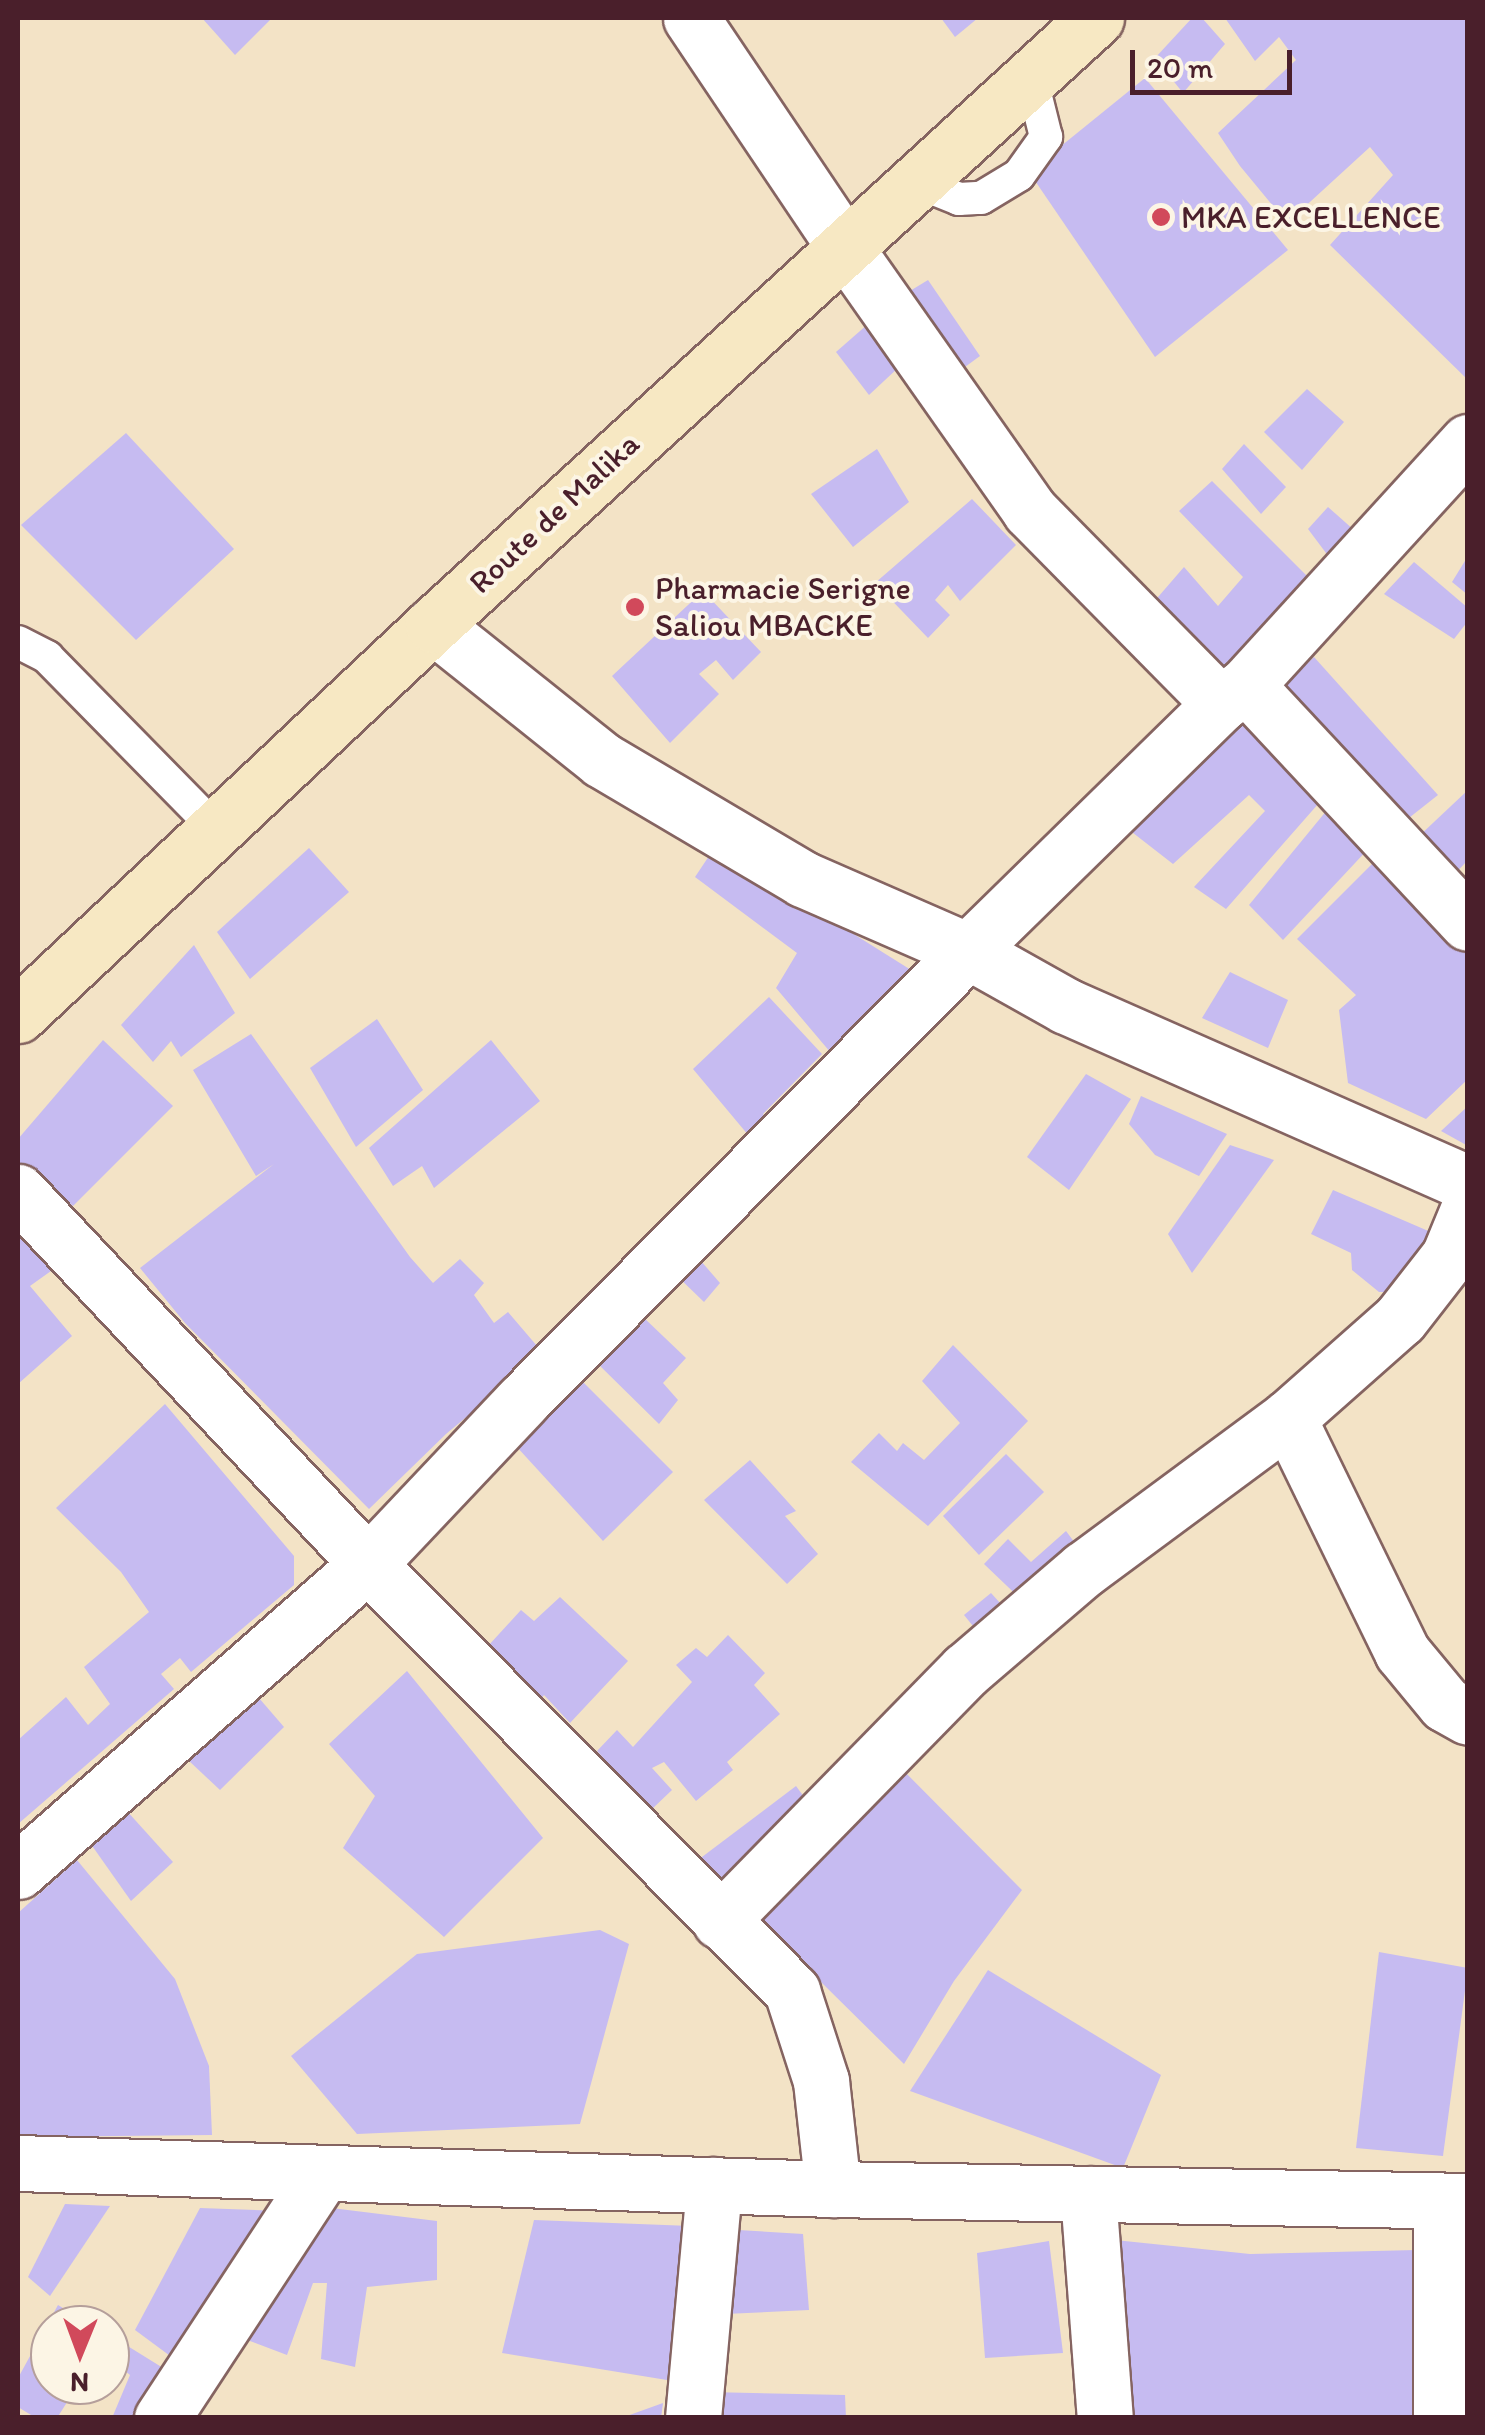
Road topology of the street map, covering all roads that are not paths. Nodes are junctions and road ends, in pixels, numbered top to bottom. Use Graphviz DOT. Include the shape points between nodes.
graph roads {
  1 [pos="691,18"];
  2 [pos="1096,18"];
  3 [pos="846,250"];
  4 [pos="1468,442"];
  5 [pos="432,625"];
  6 [pos="18,642"];
  7 [pos="1233,695"];
  8 [pos="216,829"];
  9 [pos="1468,923"];
  10 [pos="968,951"];
  11 [pos="18,1014"];
  12 [pos="1468,1183"];
  13 [pos="18,1192"];
  14 [pos="1468,1210"];
  15 [pos="1288,1418"];
  16 [pos="368,1564"];
  17 [pos="1468,1717"];
  18 [pos="18,1872"];
  19 [pos="720,1921"];
  20 [pos="18,2163"];
  21 [pos="322,2174"];
  22 [pos="714,2186"];
  23 [pos="834,2189"];
  24 [pos="1088,2194"];
  25 [pos="1454,2201"];
  26 [pos="162,2418"];
  27 [pos="693,2418"];
  28 [pos="1105,2418"];
  29 [pos="1441,2418"];
  1 -- 3 [label="street"];
  2 -- 3 [label="main road, Route de Malika"];
  3 -- 5 [label="main road, Route de Malika"];
  3 -- 7 [label="street" via="1030,511"];
  4 -- 7 [label="street"];
  5 -- 8 [label="main road, Route de Malika"];
  5 -- 10 [label="street" via="602,760 711,828 864,909"];
  6 -- 8 [label="lane" via="47,657"];
  7 -- 9 [label="street"];
  7 -- 10 [label="street"];
  8 -- 11 [label="main road, Route de Malika"];
  10 -- 12 [label="street" via="1066,1006"];
  10 -- 16 [label="street"];
  13 -- 16 [label="street"];
  14 -- 15 [label="street" via="1448,1256 1400,1319"];
  15 -- 17 [label="street" via="1402,1652 1445,1704"];
  15 -- 19 [label="street" via="1084,1569 966,1670"];
  16 -- 18 [label="street"];
  16 -- 19 [label="street"];
  19 -- 23 [label="street" via="792,1991 822,2081"];
  20 -- 21 [label="street"];
  21 -- 22 [label="street"];
  21 -- 26 [label="street"];
  22 -- 23 [label="street"];
  22 -- 27 [label="street"];
  23 -- 24 [label="street"];
  24 -- 25 [label="street"];
  24 -- 28 [label="street"];
  25 -- 29 [label="street"];
}
